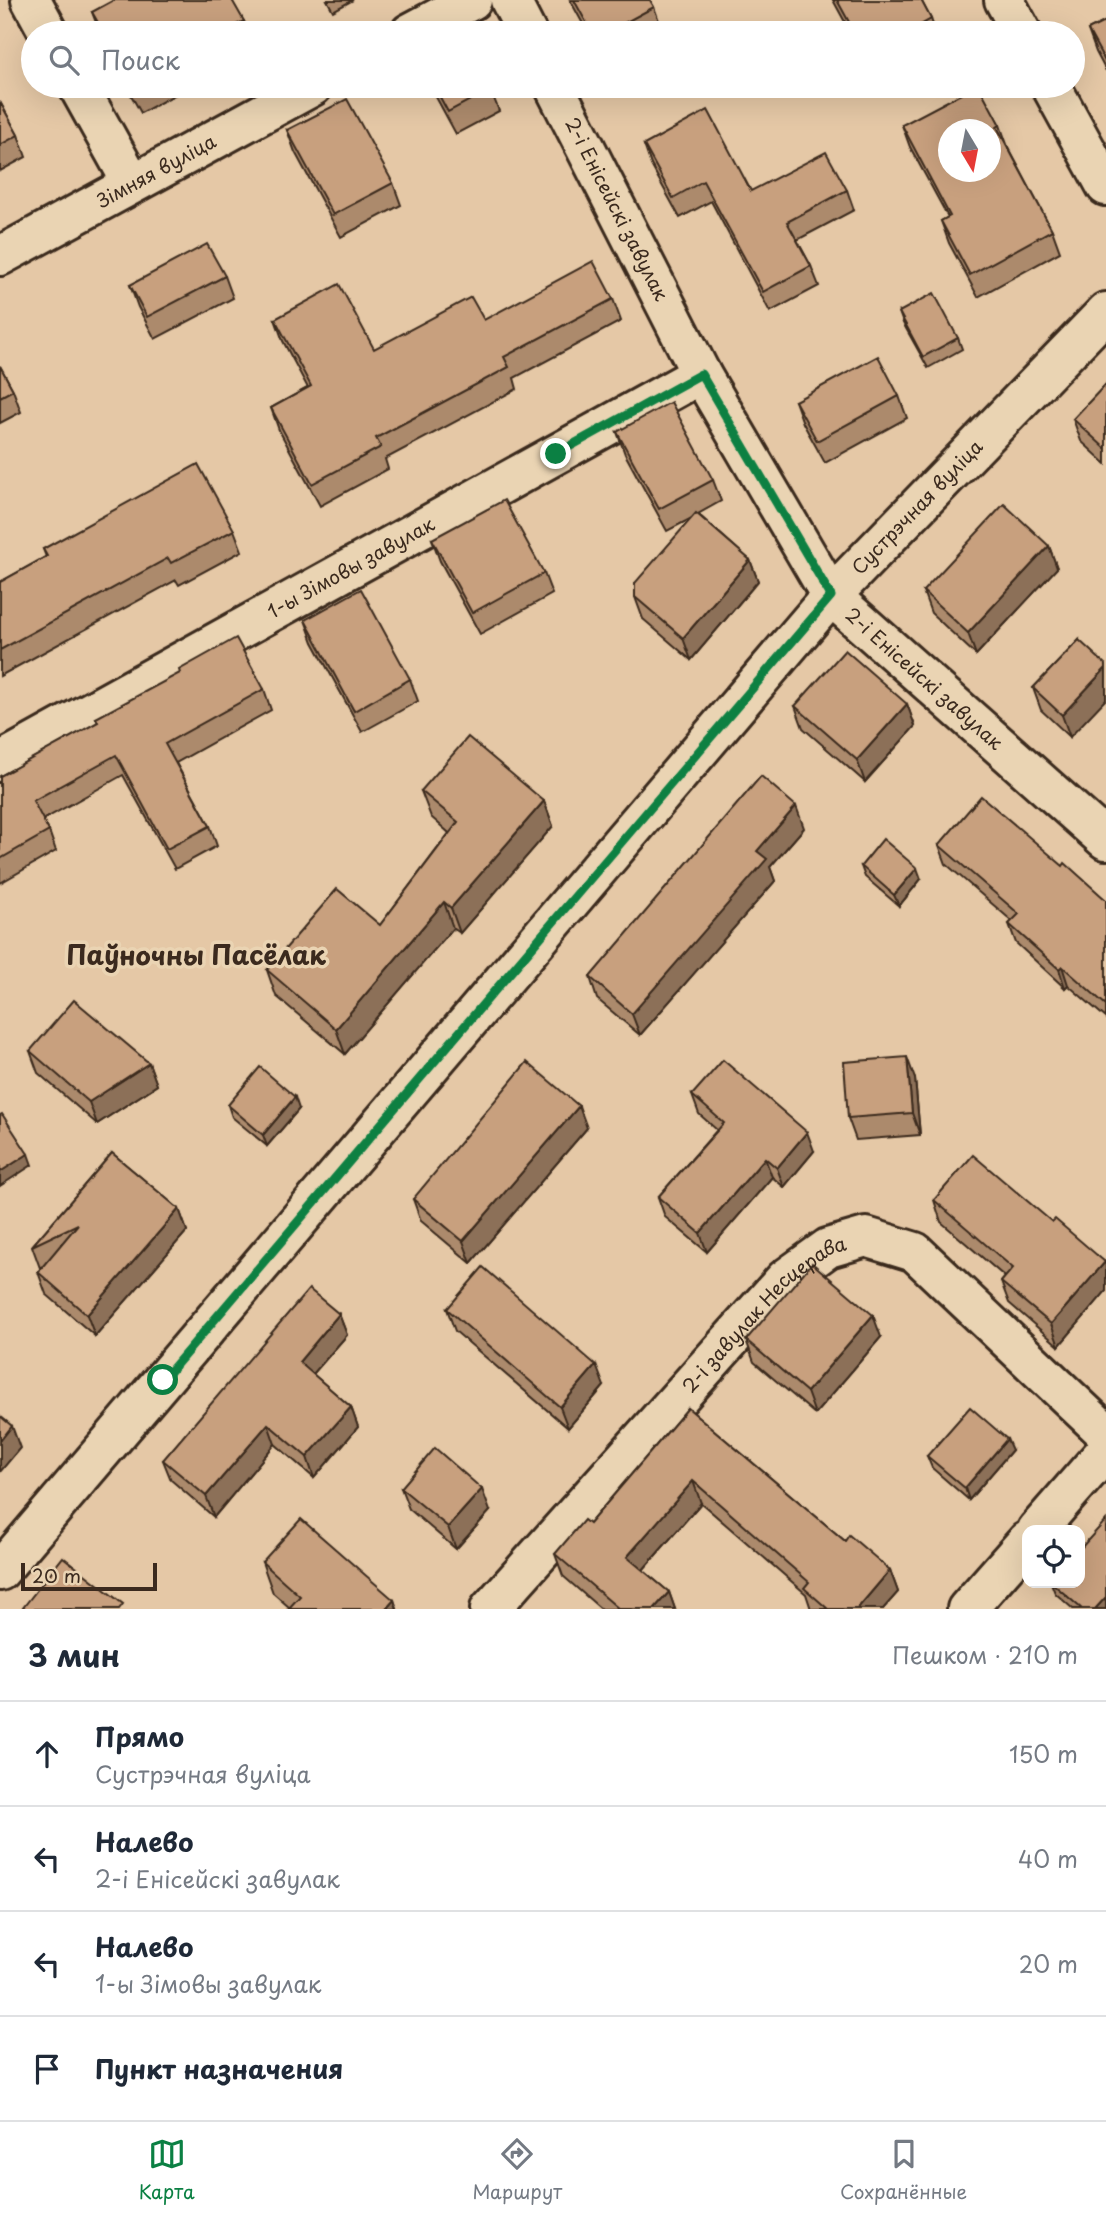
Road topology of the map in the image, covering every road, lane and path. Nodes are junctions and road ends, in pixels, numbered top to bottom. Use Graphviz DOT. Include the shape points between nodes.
graph roads {
  1 [pos="31,0"];
  2 [pos="472,0"];
  3 [pos="510,0"];
  4 [pos="1004,0"];
  5 [pos="42,21"];
  6 [pos="433,21"];
  7 [pos="521,21"];
  8 [pos="1015,21"];
  9 [pos="85,98"];
  10 [pos="291,98"];
  11 [pos="560,98"];
  12 [pos="1058,98"];
  13 [pos="132,183"];
  14 [pos="1106,186"];
  15 [pos="0,256"];
  16 [pos="1106,312"];
  17 [pos="701,374"];
  18 [pos="831,596"];
  19 [pos="0,762"];
  20 [pos="1106,840"];
  21 [pos="1106,1433"];
  22 [pos="1106,1451"];
  23 [pos="1041,1525"];
  24 [pos="1022,1547"];
  25 [pos="0,1571"];
  26 [pos="491,1609"];
  27 [pos="967,1609"];
  1 -- 5 [label="street"];
  2 -- 6 [label="street"];
  3 -- 7 [label="street"];
  4 -- 8 [label="street"];
  9 -- 13 [label="street"];
  10 -- 13 [label="street, Зімняя вуліца"];
  11 -- 17 [label="street, 2-і Енісейскі завулак"];
  12 -- 14 [label="street"];
  13 -- 15 [label="street, Зімняя вуліца"];
  16 -- 18 [label="street, Сустрэчная вуліца"];
  17 -- 18 [label="street, 2-і Енісейскі завулак"];
  17 -- 19 [label="street, 1-ы Зімовы завулак"];
  18 -- 20 [label="street, 2-і Енісейскі завулак"];
  18 -- 25 [label="street, Сустрэчная вуліца"];
  21 -- 26 [label="street, 2-і завулак Несцерава" via="915,1252 866,1237 828,1248 785,1279"];
  22 -- 23 [label="street"];
  24 -- 27 [label="street"];
}
